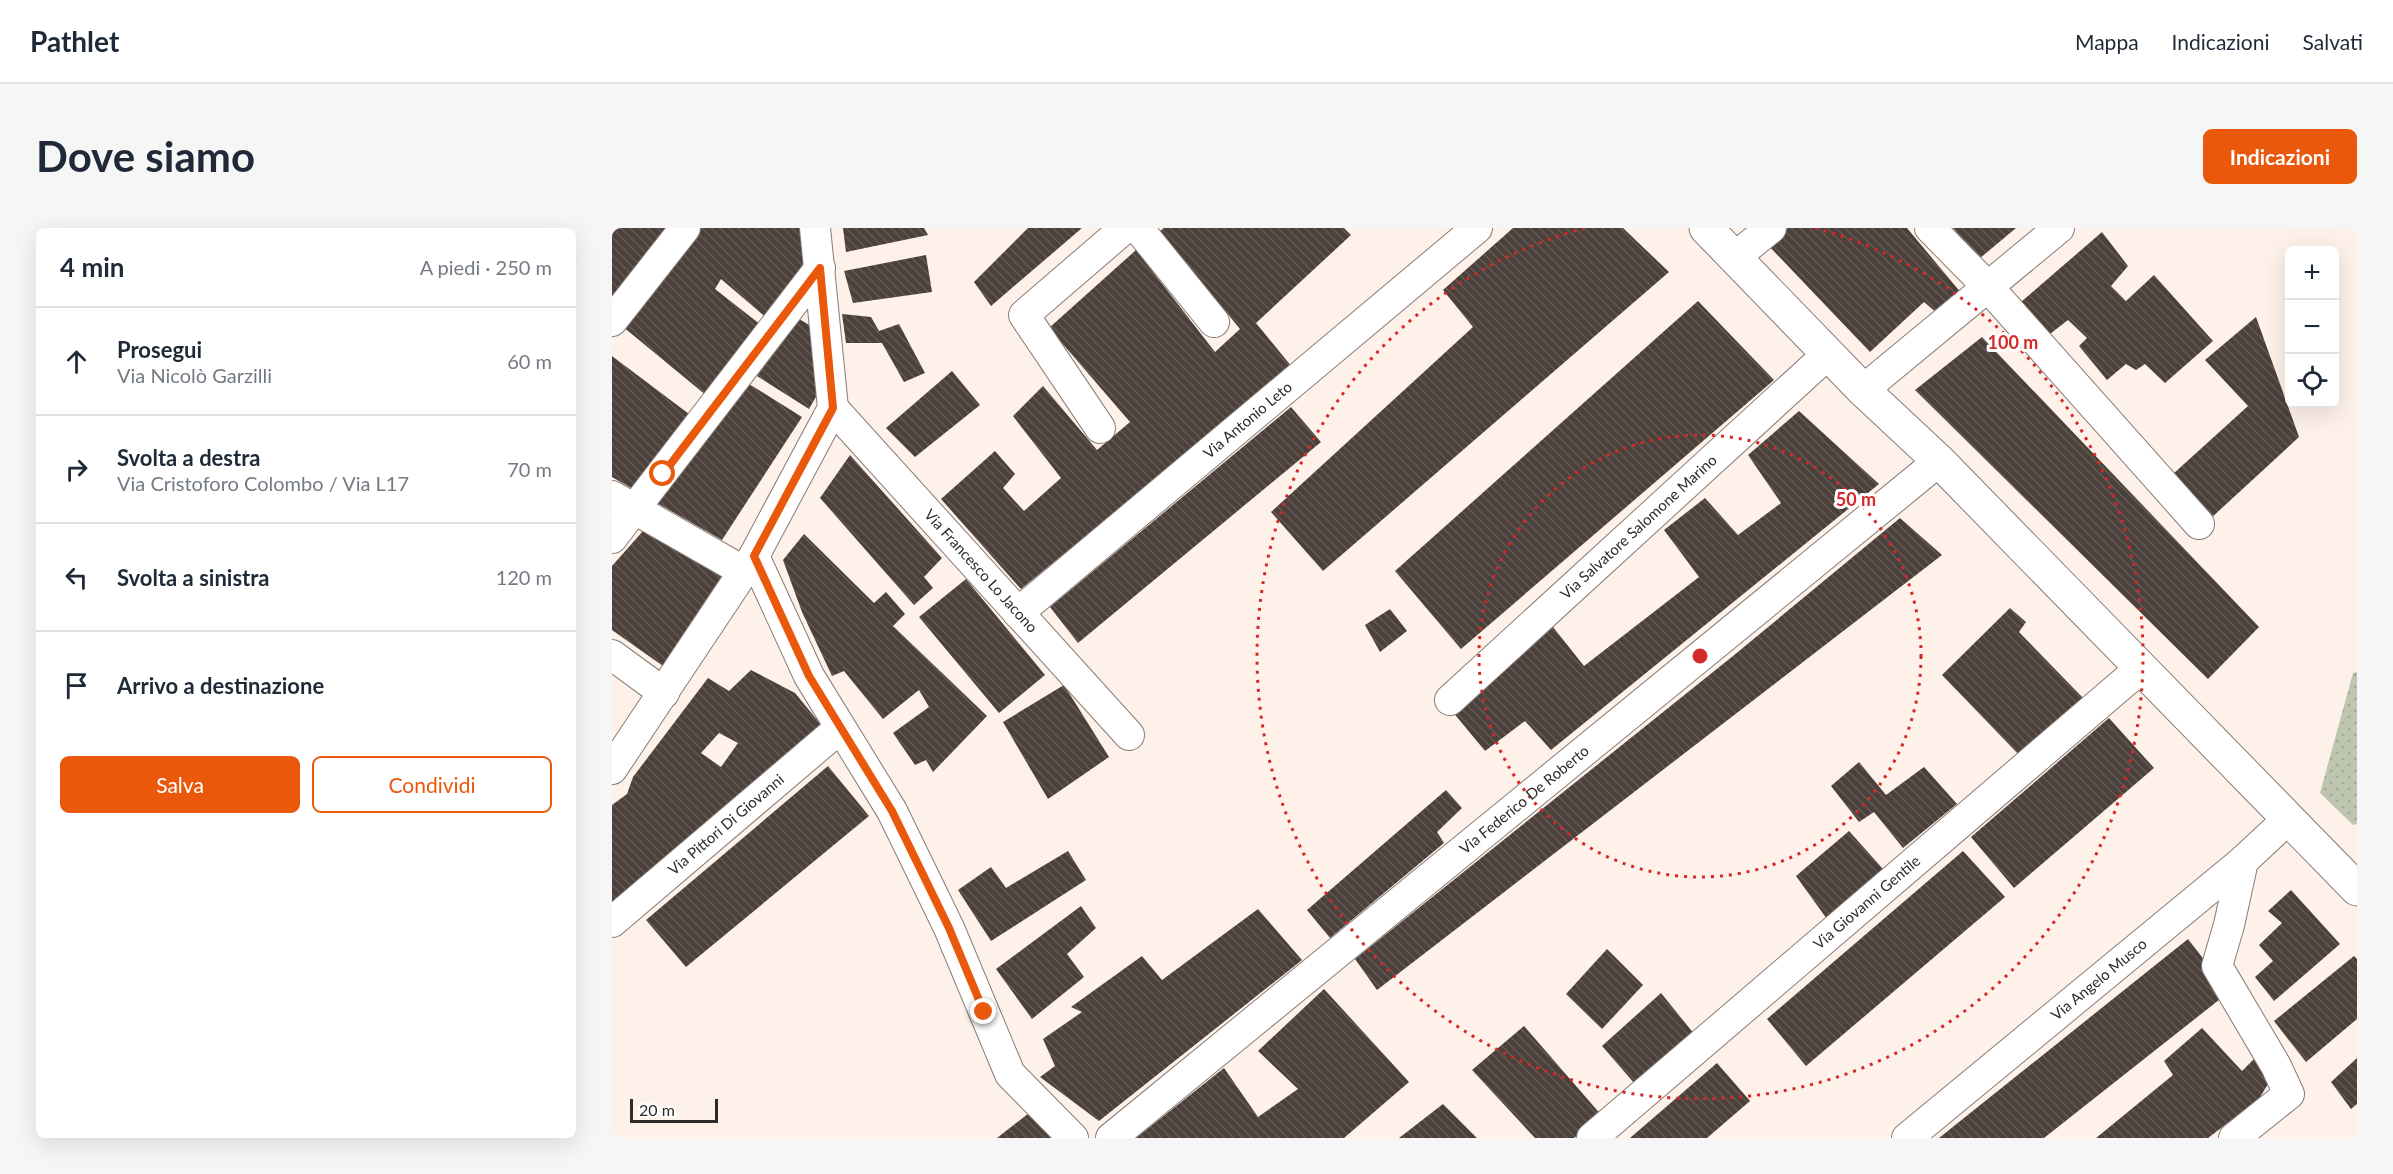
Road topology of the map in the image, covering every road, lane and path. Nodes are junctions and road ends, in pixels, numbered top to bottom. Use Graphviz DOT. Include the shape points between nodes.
graph roads {
  1 [pos="685,228"];
  2 [pos="815,228"];
  3 [pos="1125,228"];
  4 [pos="1138,228"];
  5 [pos="1477,228"];
  6 [pos="1706,228"];
  7 [pos="1771,228"];
  8 [pos="1930,228"];
  9 [pos="2059,228"];
  10 [pos="1734,258"];
  11 [pos="820,268"];
  12 [pos="1988,287"];
  13 [pos="612,321"];
  14 [pos="1214,322"];
  15 [pos="1828,354"];
  16 [pos="1863,390"];
  17 [pos="833,408"];
  18 [pos="1100,428"];
  19 [pos="1939,461"];
  20 [pos="623,502"];
  21 [pos="2199,524"];
  22 [pos="612,538"];
  23 [pos="748,563"];
  24 [pos="1018,613"];
  25 [pos="612,655"];
  26 [pos="2141,668"];
  27 [pos="664,693"];
  28 [pos="1450,700"];
  29 [pos="840,728"];
  30 [pos="1129,735"];
  31 [pos="612,769"];
  32 [pos="2288,819"];
  33 [pos="2243,861"];
  34 [pos="2357,889"];
  35 [pos="612,922"];
  36 [pos="1073,1138"];
  37 [pos="1111,1138"];
  38 [pos="1592,1138"];
  39 [pos="1907,1138"];
  40 [pos="2234,1138"];
  1 -- 13 [label="street"];
  2 -- 11 [label="street"];
  3 -- 18 [label="street" via="1023,315"];
  4 -- 14 [label="street"];
  5 -- 24 [label="street, Via Antonio Leto"];
  6 -- 10 [label="main road"];
  7 -- 10 [label="street"];
  8 -- 12 [label="street"];
  9 -- 12 [label="street"];
  10 -- 15 [label="main road"];
  11 -- 17 [label="street"];
  11 -- 20 [label="street"];
  12 -- 16 [label="street"];
  12 -- 21 [label="street"];
  15 -- 16 [label="main road"];
  15 -- 28 [label="street, Via Salvatore Salomone Marino"];
  16 -- 19 [label="main road"];
  17 -- 23 [label="street"];
  17 -- 24 [label="street, Via Francesco Lo Jacono"];
  19 -- 26 [label="main road"];
  19 -- 37 [label="street, Via Federico De Roberto"];
  20 -- 22 [label="street"];
  20 -- 23 [label="street"];
  23 -- 27 [label="street"];
  23 -- 29 [label="street"];
  24 -- 30 [label="street, Via Francesco Lo Jacono"];
  25 -- 27 [label="street"];
  26 -- 32 [label="main road"];
  26 -- 38 [label="street, Via Giovanni Gentile"];
  27 -- 31 [label="street"];
  29 -- 35 [label="street, Via Pittori Di Giovanni"];
  29 -- 36 [label="street" via="892,811 944,917 1010,1074"];
  32 -- 33 [label="street, Via Angelo Musco"];
  32 -- 34 [label="main road"];
  33 -- 39 [label="street, Via Angelo Musco"];
  33 -- 40 [label="street" via="2217,966 2289,1094"];
}
